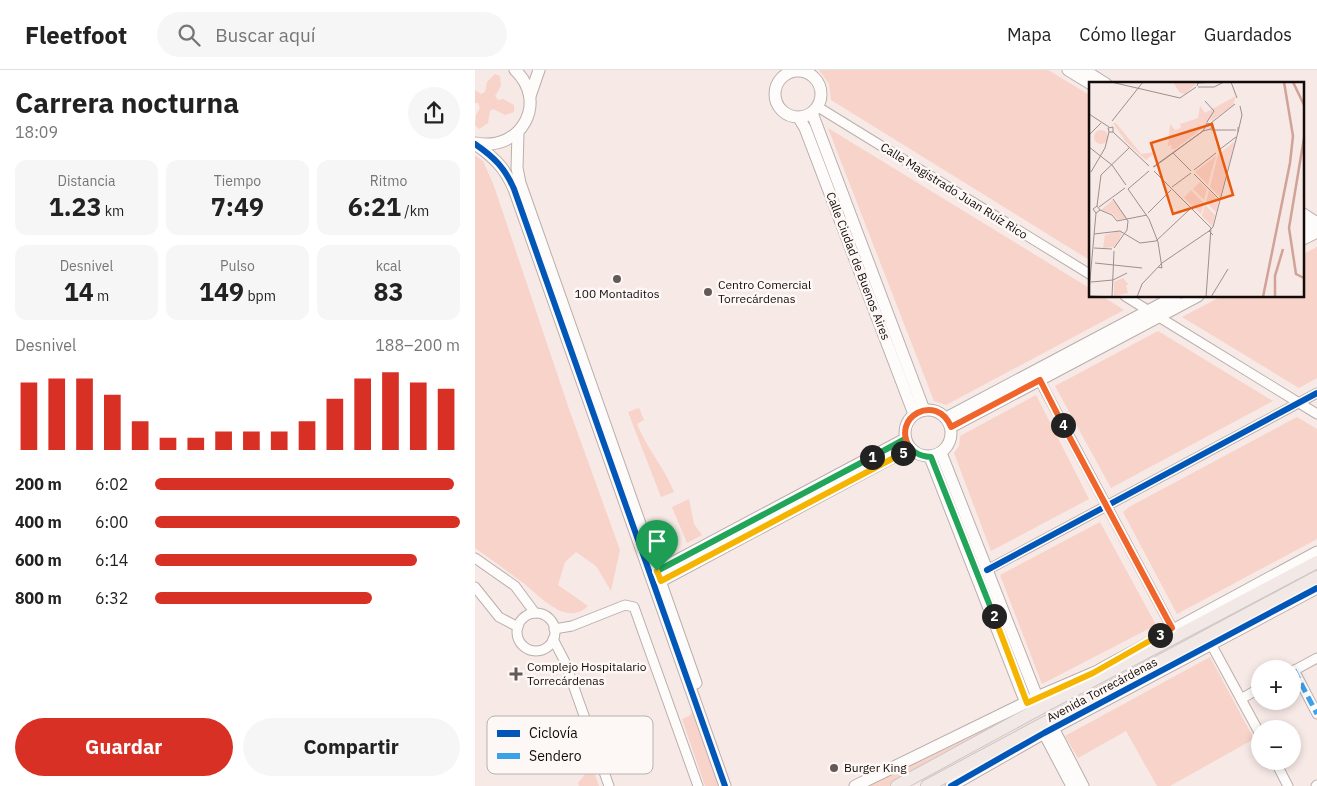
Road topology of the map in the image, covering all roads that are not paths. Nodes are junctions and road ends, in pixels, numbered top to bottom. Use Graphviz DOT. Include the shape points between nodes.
graph roads {
  1 [pos="515,70"];
  2 [pos="539,70"];
  3 [pos="796,70"];
  4 [pos="1068,70"];
  5 [pos="1084,70"];
  6 [pos="782,73"];
  7 [pos="1103,82"];
  8 [pos="1089,83"];
  9 [pos="530,96"];
  10 [pos="815,110"];
  11 [pos="799,118"];
  12 [pos="518,133"];
  13 [pos="475,143"];
  14 [pos="1304,206"];
  15 [pos="1304,215"];
  16 [pos="1316,223"];
  17 [pos="1304,228"];
  18 [pos="1304,238"];
  19 [pos="1089,274"];
  20 [pos="1128,298"];
  21 [pos="1174,298"];
  22 [pos="1193,298"];
  23 [pos="1154,314"];
  24 [pos="1040,380"];
  25 [pos="1317,393"];
  26 [pos="1298,403"];
  27 [pos="919,412"];
  28 [pos="1317,414"];
  29 [pos="948,422"];
  30 [pos="908,444"];
  31 [pos="936,455"];
  32 [pos="1106,505"];
  33 [pos="1317,552"];
  34 [pos="475,558"];
  35 [pos="1317,562"];
  36 [pos="987,570"];
  37 [pos="659,576"];
  38 [pos="1317,577"];
  39 [pos="475,587"];
  40 [pos="1317,588"];
  41 [pos="535,613"];
  42 [pos="518,627"];
  43 [pos="554,629"];
  44 [pos="1170,634"];
  45 [pos="553,639"];
  46 [pos="1211,644"];
  47 [pos="1317,658"];
  48 [pos="1301,667"];
  49 [pos="1301,685"];
  50 [pos="1251,693"];
  51 [pos="1037,698"];
  52 [pos="1241,699"];
  53 [pos="1027,703"];
  54 [pos="1317,714"];
  55 [pos="584,716"];
  56 [pos="1252,720"];
  57 [pos="1048,730"];
  58 [pos="1057,746"];
  59 [pos="1280,770"];
  60 [pos="605,774"];
  61 [pos="964,783"];
  62 [pos="609,786"];
  63 [pos="698,786"];
  64 [pos="725,786"];
  65 [pos="733,786"];
  66 [pos="855,786"];
  67 [pos="897,786"];
  68 [pos="927,786"];
  69 [pos="951,786"];
  70 [pos="1072,786"];
  71 [pos="1083,786"];
  72 [pos="1288,786"];
  1 -- 9 [label="street" via="525,81"];
  2 -- 9 [label="street"];
  3 -- 6 [label="street, Calle Ciudad de Buenos Aires"];
  3 -- 10 [label="street, Calle Ciudad de Buenos Aires" via="818,82 821,99"];
  4 -- 8 [label="street"];
  5 -- 7 [label="street"];
  6 -- 11 [label="street, Calle Ciudad de Buenos Aires" via="775,89 776,103 785,114"];
  9 -- 12 [label="street" via="525,124"];
  10 -- 11 [label="street"];
  10 -- 19 [label="street, Calle Magistrado Juan Ruíz Rico"];
  10 -- 27 [label="street, Calle Ciudad de Buenos Aires"];
  11 -- 27 [label="street, Calle Ciudad de Buenos Aires"];
  12 -- 13 [label="street" via="497,144"];
  12 -- 37 [label="street" via="520,184"];
  13 -- 64 [label="street" via="496,159 507,172 514,189"];
  14 -- 16 [label="street"];
  15 -- 16 [label="street"];
  16 -- 17 [label="street"];
  16 -- 18 [label="street"];
  20 -- 23 [label="street"];
  21 -- 23 [label="street"];
  22 -- 23 [label="street"];
  23 -- 24 [label="street"];
  23 -- 26 [label="street"];
  23 -- 29 [label="street"];
  24 -- 29 [label="street"];
  24 -- 32 [label="street"];
  25 -- 26 [label="street"];
  26 -- 28 [label="street"];
  26 -- 32 [label="street"];
  27 -- 29 [label="street" via="932,410"];
  27 -- 30 [label="street" via="906,425"];
  29 -- 31 [label="street" via="950,441"];
  30 -- 31 [label="street" via="916,453"];
  30 -- 37 [label="street"];
  31 -- 36 [label="street"];
  31 -- 53 [label="street"];
  32 -- 36 [label="street"];
  32 -- 44 [label="street"];
  33 -- 44 [label="street, Avenida Torrecárdenas"];
  34 -- 41 [label="street" via="515,586"];
  35 -- 44 [label="main road, Avenida Torrecárdenas"];
  36 -- 51 [label="street"];
  37 -- 65 [label="street"];
  38 -- 68 [label="main road, Avenida Torrecárdenas"];
  39 -- 42 [label="street" via="499,617"];
  40 -- 46 [label="street, Avenida Torrecárdenas"];
  41 -- 42 [label="street" via="523,619"];
  41 -- 43 [label="street" via="548,617"];
  42 -- 45 [label="street" via="520,642 531,650 546,648"];
  43 -- 45 [label="street"];
  43 -- 63 [label="street" via="572,626 625,605 632,606"];
  44 -- 51 [label="street, Avenida Torrecárdenas"];
  44 -- 67 [label="main road, Avenida Torrecárdenas"];
  45 -- 55 [label="street"];
  46 -- 52 [label="street"];
  46 -- 57 [label="street, Avenida Torrecárdenas"];
  47 -- 48 [label="street"];
  49 -- 54 [label="street"];
  50 -- 52 [label="street"];
  51 -- 53 [label="street, Avenida Torrecárdenas"];
  52 -- 56 [label="street"];
  53 -- 66 [label="street, Avenida Torrecárdenas"];
  57 -- 58 [label="street"];
  57 -- 61 [label="street, Avenida Torrecárdenas"];
  58 -- 70 [label="street"];
  58 -- 71 [label="street"];
  59 -- 72 [label="street"];
  60 -- 62 [label="street"];
  61 -- 69 [label="street, Avenida Torrecárdenas"];
}
